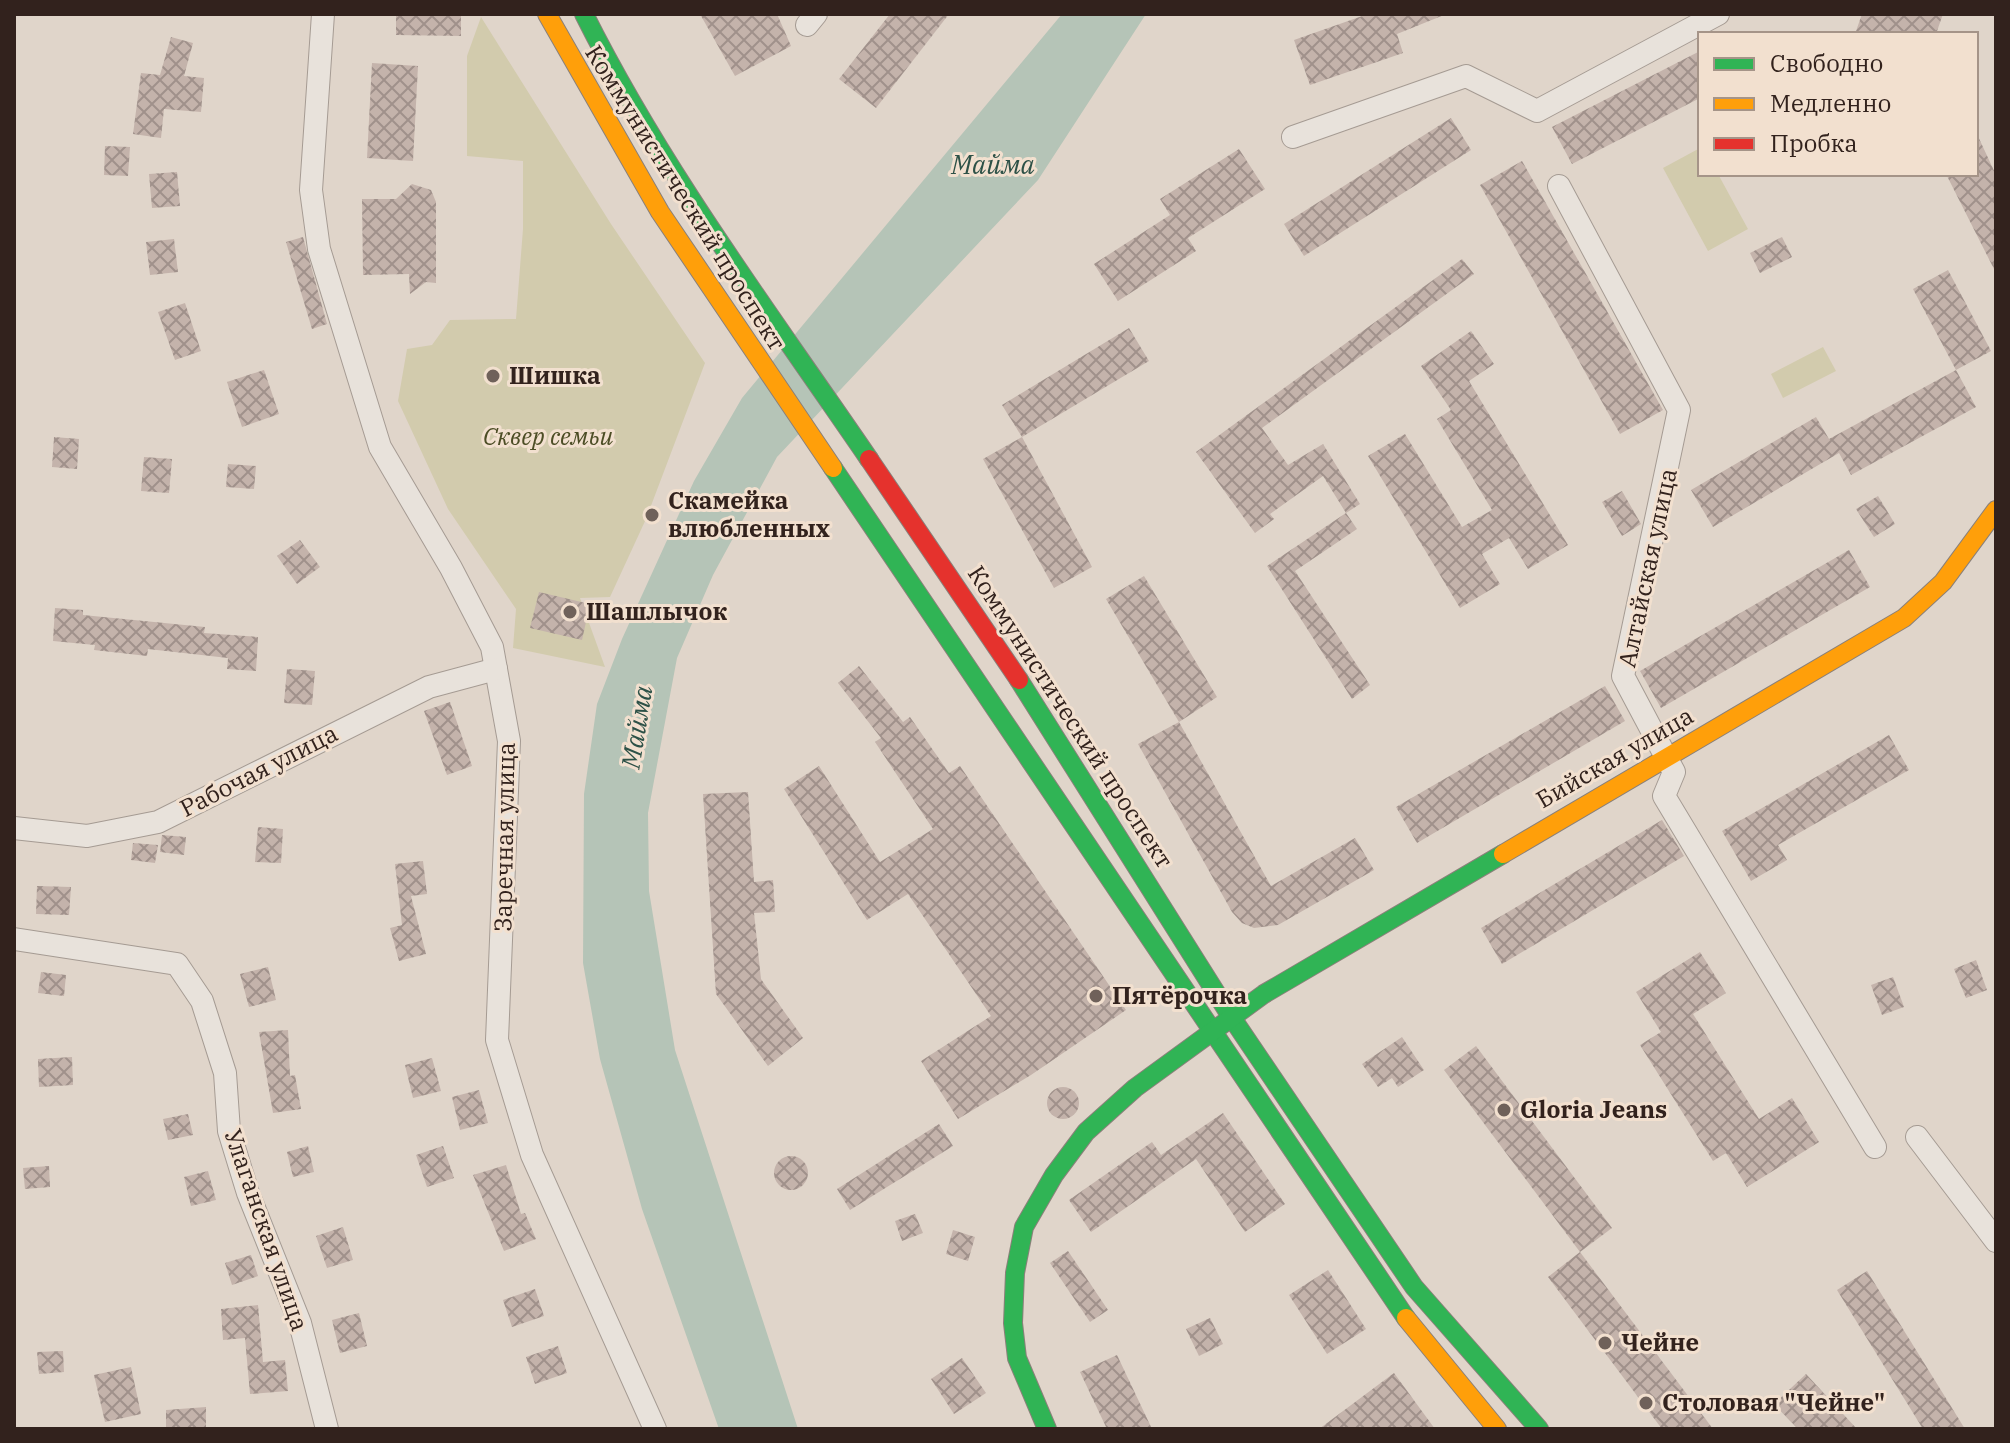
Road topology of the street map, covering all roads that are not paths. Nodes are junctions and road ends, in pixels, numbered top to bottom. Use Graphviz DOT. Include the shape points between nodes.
graph roads {
  1 [pos="323,14"];
  2 [pos="547,14"];
  3 [pos="584,14"];
  4 [pos="1718,14"];
  5 [pos="1293,137"];
  6 [pos="1559,186"];
  7 [pos="1996,510"];
  8 [pos="1996,539"];
  9 [pos="496,669"];
  10 [pos="1670,764"];
  11 [pos="14,828"];
  12 [pos="14,939"];
  13 [pos="1235,1022"];
  14 [pos="1216,1036"];
  15 [pos="1917,1137"];
  16 [pos="1875,1147"];
  17 [pos="1996,1241"];
  18 [pos="327,1429"];
  19 [pos="655,1429"];
  20 [pos="1047,1429"];
  21 [pos="1063,1429"];
  22 [pos="1497,1429"];
  23 [pos="1539,1429"];
  1 -- 9 [label="street, Заречная улица" via="311,190 319,249 380,447 451,568 492,647"];
  2 -- 14 [label="main road, Коммунистический проспект" via="589,93 735,331"];
  3 -- 13 [label="main road, Коммунистический проспект" via="666,162 1073,760"];
  4 -- 5 [label="street" via="1537,111 1466,76"];
  6 -- 10 [label="street, Алтайская улица" via="1679,410 1623,676"];
  7 -- 10 [label="main road, Бийская улица" via="1923,604"];
  8 -- 10 [label="main road, Бийская улица" via="1956,595 1914,632"];
  9 -- 11 [label="street, Рабочая улица" via="429,687 158,822 87,836"];
  9 -- 19 [label="street, Заречная улица" via="509,741 497,1040 532,1155"];
  10 -- 13 [label="main road, Бийская улица"];
  10 -- 16 [label="street" via="1664,796"];
  12 -- 18 [label="street, Улаганская улица" via="177,964 202,1001 225,1073 229,1131 300,1323"];
  13 -- 14 [label="main road, Бийская улица"];
  13 -- 23 [label="main road, Коммунистический проспект" via="1414,1287"];
  14 -- 20 [label="main road" via="1135,1088 1086,1132 1024,1227 1013,1299 1015,1343 1022,1375"];
  14 -- 21 [label="main road" via="1093,1144 1038,1226 1026,1298 1027,1340 1037,1376"];
  14 -- 22 [label="main road, Коммунистический проспект" via="1376,1277"];
  15 -- 17 [label="street"];
}
